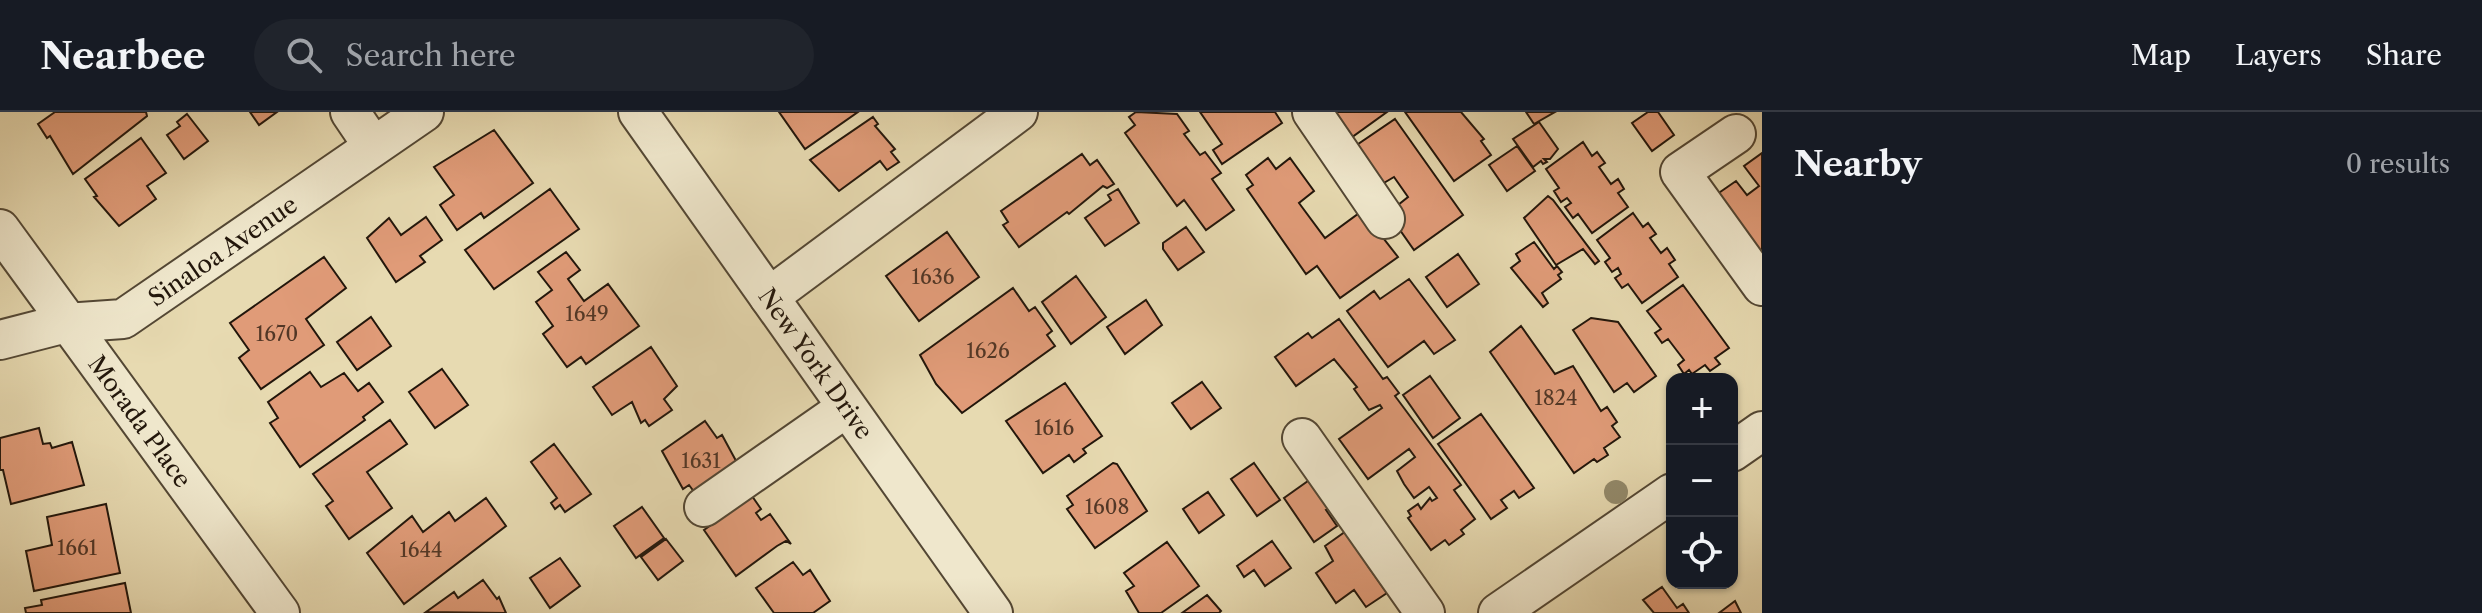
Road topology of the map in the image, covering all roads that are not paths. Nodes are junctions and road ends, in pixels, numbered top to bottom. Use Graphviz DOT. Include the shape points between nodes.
graph roads {
  1 [pos="350,112"];
  2 [pos="424,112"];
  3 [pos="638,112"];
  4 [pos="1018,112"];
  5 [pos="1312,112"];
  6 [pos="1736,134"];
  7 [pos="373,146"];
  8 [pos="1385,219"];
  9 [pos="0,229"];
  10 [pos="1762,286"];
  11 [pos="769,297"];
  12 [pos="66,323"];
  13 [pos="0,340"];
  14 [pos="846,408"];
  15 [pos="1762,431"];
  16 [pos="1302,438"];
  17 [pos="1738,448"];
  18 [pos="1666,497"];
  19 [pos="704,507"];
  20 [pos="280,613"];
  21 [pos="993,613"];
  22 [pos="1425,613"];
  23 [pos="1498,613"];
  1 -- 7 [label="street"];
  2 -- 7 [label="street, Sinaloa Avenue"];
  3 -- 11 [label="street, New York Drive"];
  4 -- 11 [label="street"];
  5 -- 8 [label="street"];
  6 -- 10 [label="street" via="1680,172"];
  7 -- 12 [label="street, Sinaloa Avenue" via="123,319"];
  9 -- 12 [label="street, Morada Place"];
  11 -- 14 [label="street, New York Drive"];
  12 -- 13 [label="street, Sinaloa Avenue"];
  12 -- 20 [label="street, Morada Place"];
  14 -- 19 [label="street"];
  14 -- 21 [label="street, New York Drive"];
  15 -- 17 [label="street"];
  16 -- 22 [label="street"];
  18 -- 23 [label="street"];
}
